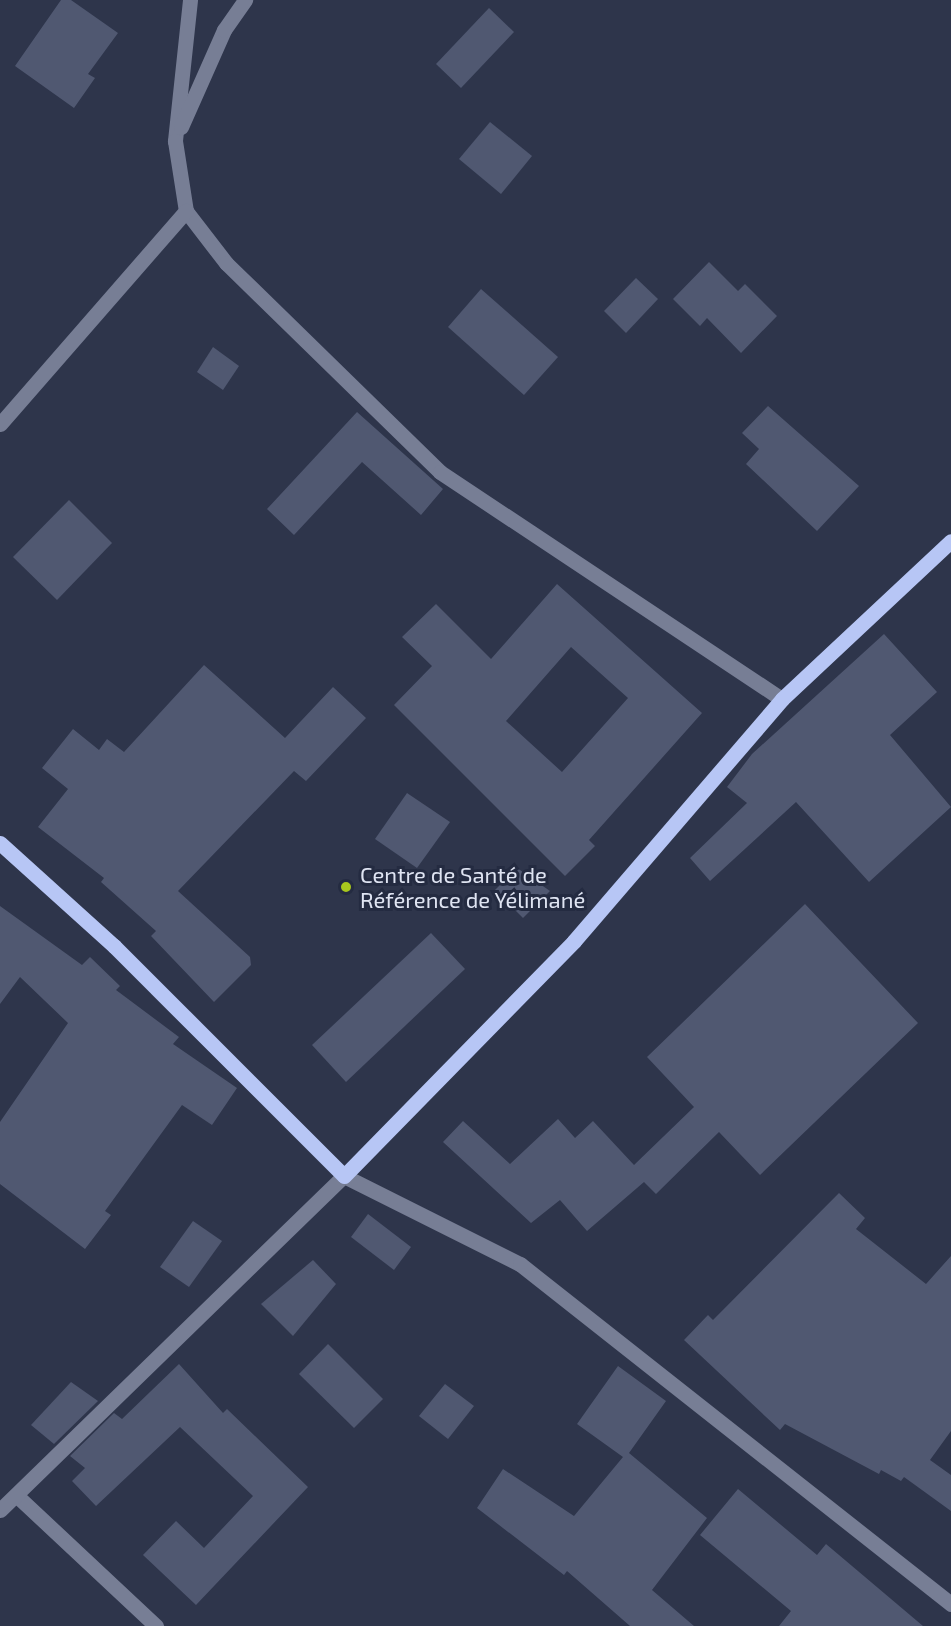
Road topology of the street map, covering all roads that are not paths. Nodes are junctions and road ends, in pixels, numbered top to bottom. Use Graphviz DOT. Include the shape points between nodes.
graph roads {
  1 [pos="190,0"];
  2 [pos="245,0"];
  3 [pos="175,141"];
  4 [pos="186,211"];
  5 [pos="0,424"];
  6 [pos="951,541"];
  7 [pos="782,699"];
  8 [pos="0,843"];
  9 [pos="344,1176"];
  10 [pos="16,1495"];
  11 [pos="0,1510"];
  12 [pos="951,1604"];
  13 [pos="156,1626"];
  1 -- 3 [label="street"];
  2 -- 3 [label="street" via="224,30"];
  3 -- 4 [label="street"];
  4 -- 5 [label="street"];
  4 -- 7 [label="street" via="226,263 440,472"];
  6 -- 7 [label="main road"];
  7 -- 9 [label="main road" via="574,941"];
  8 -- 9 [label="main road" via="114,946"];
  9 -- 10 [label="street"];
  9 -- 12 [label="street" via="520,1264"];
  10 -- 11 [label="street"];
  10 -- 13 [label="street"];
}
